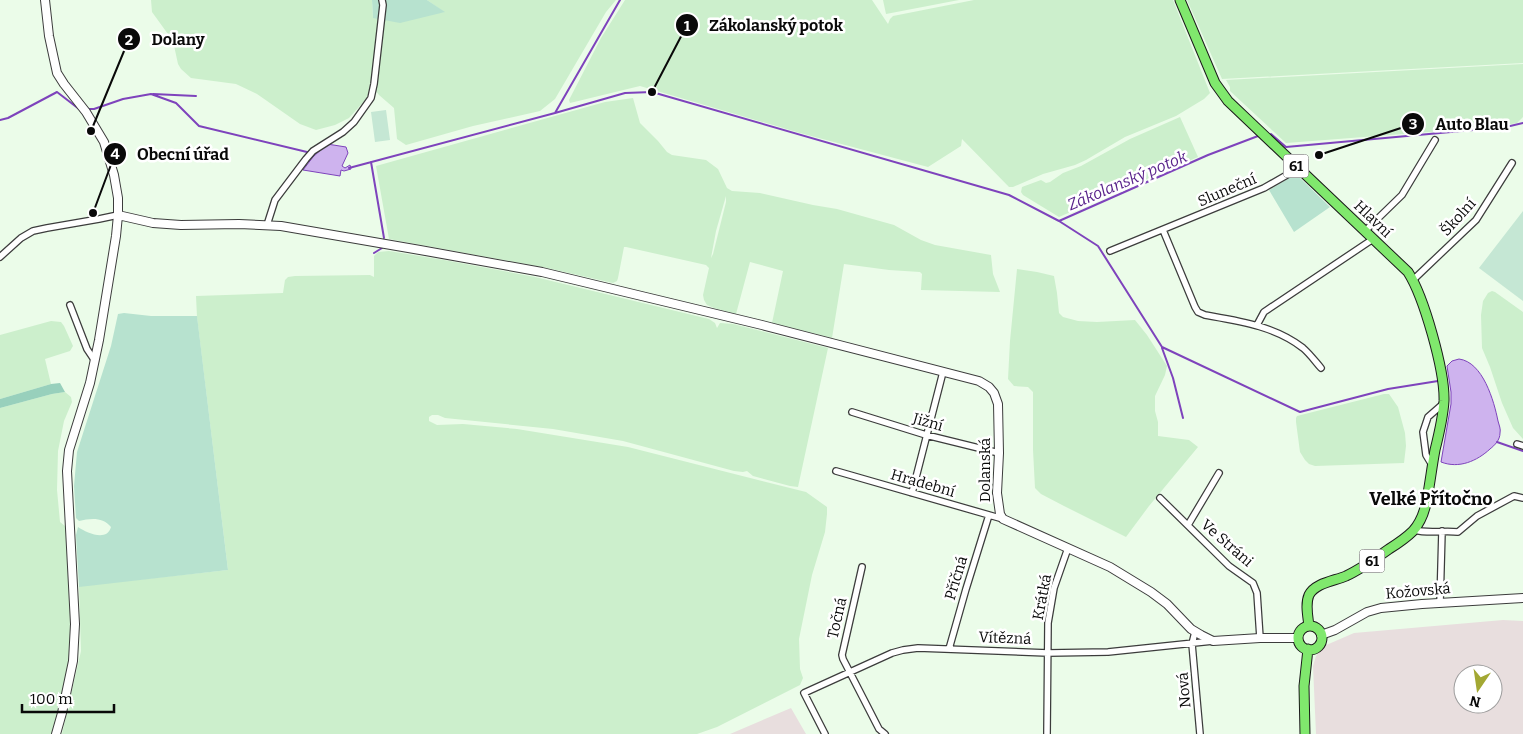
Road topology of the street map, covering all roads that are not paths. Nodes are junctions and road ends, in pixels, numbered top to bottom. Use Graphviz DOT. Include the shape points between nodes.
graph roads {
  1 [pos="45,0"];
  2 [pos="382,0"];
  3 [pos="1180,0"];
  4 [pos="1435,140"];
  5 [pos="1512,164"];
  6 [pos="1299,168"];
  7 [pos="118,215"];
  8 [pos="267,226"];
  9 [pos="1163,230"];
  10 [pos="1365,231"];
  11 [pos="1373,239"];
  12 [pos="1110,251"];
  13 [pos="1,255"];
  14 [pos="1413,280"];
  15 [pos="70,306"];
  16 [pos="1257,325"];
  17 [pos="95,361"];
  18 [pos="1321,368"];
  19 [pos="943,372"];
  20 [pos="1444,403"];
  21 [pos="852,412"];
  22 [pos="926,435"];
  23 [pos="999,453"];
  24 [pos="1432,465"];
  25 [pos="836,471"];
  26 [pos="1219,473"];
  27 [pos="912,493"];
  28 [pos="1160,498"];
  29 [pos="1523,498"];
  30 [pos="989,515"];
  31 [pos="1003,519"];
  32 [pos="1188,525"];
  33 [pos="1414,530"];
  34 [pos="1442,532"];
  35 [pos="1068,548"];
  36 [pos="862,567"];
  37 [pos="1523,598"];
  38 [pos="1440,603"];
  39 [pos="1309,626"];
  40 [pos="1196,632"];
  41 [pos="1321,635"];
  42 [pos="1260,638"];
  43 [pos="1298,638"];
  44 [pos="1213,641"];
  45 [pos="1192,644"];
  46 [pos="949,649"];
  47 [pos="1308,649"];
  48 [pos="1048,652"];
  49 [pos="849,673"];
  50 [pos="56,734"];
  51 [pos="825,734"];
  52 [pos="885,734"];
  53 [pos="1046,734"];
  54 [pos="1200,734"];
  55 [pos="1305,734"];
  1 -- 7 [label="street" via="55,66 104,142 117,188"];
  2 -- 8 [label="street" via="371,98 354,122 306,159 275,200"];
  3 -- 6 [label="main road, Hlavní / 61" via="1220,92"];
  4 -- 10 [label="street" via="1402,195"];
  5 -- 14 [label="street, Školní" via="1476,220"];
  6 -- 9 [label="street, Sluneční" via="1264,188"];
  6 -- 10 [label="main road, Hlavní / 61"];
  7 -- 8 [label="street, Dolanská" via="153,224"];
  7 -- 13 [label="street" via="33,232"];
  7 -- 17 [label="street"];
  8 -- 19 [label="street, Dolanská" via="542,272"];
  9 -- 12 [label="street, Sluneční"];
  9 -- 16 [label="street" via="1198,312"];
  10 -- 11 [label="main road, Hlavní / 61"];
  11 -- 14 [label="main road, Hlavní / 61"];
  11 -- 16 [label="street" via="1264,312"];
  14 -- 20 [label="main road, Hlavní / 61" via="1443,381"];
  15 -- 17 [label="street"];
  16 -- 18 [label="street" via="1303,348"];
  17 -- 50 [label="street" via="69,450 67,487 73,661"];
  19 -- 22 [label="street"];
  19 -- 23 [label="street, Dolanská" via="979,381 994,393 998,404"];
  20 -- 24 [label="main road, Hlavní / 61"];
  20 -- 24 [label="street, Hlavní" via="1428,417 1423,432 1426,455"];
  21 -- 22 [label="street, Jižní"];
  22 -- 23 [label="street, Jižní"];
  22 -- 27 [label="street"];
  23 -- 31 [label="street, Dolanská" via="997,493"];
  24 -- 33 [label="main road, Hlavní / 61" via="1425,508"];
  25 -- 27 [label="street, Hradební"];
  26 -- 32 [label="street, Ve Stráni"];
  27 -- 30 [label="street, Hradební"];
  28 -- 32 [label="street, Ve Stráni"];
  29 -- 34 [label="street" via="1514,496 1476,516 1458,532"];
  30 -- 31 [label="street, Hradební"];
  30 -- 46 [label="street, Příčná"];
  31 -- 35 [label="street, Dolanská"];
  32 -- 42 [label="street, Ve Stráni" via="1229,566 1253,583 1257,593"];
  33 -- 34 [label="street"];
  33 -- 39 [label="main road, Hlavní / 61" via="1362,568 1312,591 1308,600"];
  34 -- 38 [label="street"];
  35 -- 40 [label="street, Dolanská" via="1151,592"];
  35 -- 48 [label="street, Krátká" via="1051,601"];
  36 -- 49 [label="street, Točná" via="842,655"];
  37 -- 38 [label="street, Kožovská"];
  38 -- 41 [label="street, Kožovská" via="1374,610"];
  39 -- 41 [label="main road"];
  39 -- 43 [label="main road" via="1301,630"];
  40 -- 44 [label="street, Dolanská"];
  40 -- 45 [label="street"];
  41 -- 47 [label="main road" via="1320,644"];
  42 -- 43 [label="street"];
  42 -- 44 [label="street"];
  43 -- 47 [label="main road"];
  44 -- 45 [label="street, Vítězná"];
  45 -- 48 [label="street, Vítězná" via="1108,652"];
  45 -- 54 [label="street, Nová"];
  46 -- 48 [label="street, Vítězná"];
  46 -- 49 [label="street, Vítězná" via="903,650"];
  47 -- 55 [label="main road" via="1304,686"];
  48 -- 53 [label="street, Krátká"];
  49 -- 51 [label="street, Vítězná" via="804,693"];
  49 -- 52 [label="street" via="879,729"];
}
